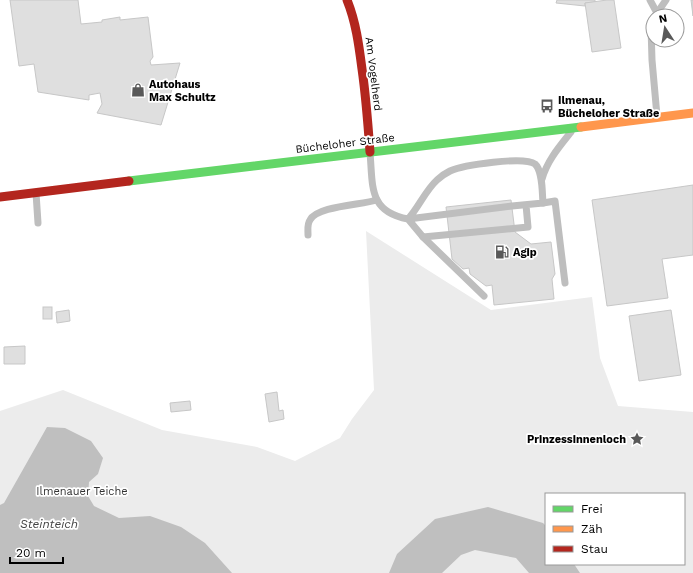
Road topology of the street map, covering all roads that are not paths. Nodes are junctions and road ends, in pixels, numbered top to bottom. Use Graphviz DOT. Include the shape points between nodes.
graph roads {
  1 [pos="347,0"];
  2 [pos="652,48"];
  3 [pos="693,113"];
  4 [pos="657,117"];
  5 [pos="575,127"];
  6 [pos="370,152"];
  7 [pos="541,181"];
  8 [pos="36,193"];
  9 [pos="0,197"];
  10 [pos="377,200"];
  11 [pos="543,202"];
  12 [pos="526,204"];
  13 [pos="408,219"];
  14 [pos="38,222"];
  15 [pos="308,235"];
  16 [pos="423,238"];
  17 [pos="565,283"];
  18 [pos="484,296"];
  1 -- 6 [label="main road, Am Vogelherd" via="355,20"];
  2 -- 4 [label="lane"];
  3 -- 4 [label="main road, Bücheloher Straße"];
  4 -- 5 [label="main road, Bücheloher Straße"];
  5 -- 6 [label="main road, Bücheloher Straße"];
  5 -- 7 [label="lane" via="557,148"];
  6 -- 8 [label="main road, Bücheloher Straße"];
  6 -- 10 [label="lane"];
  7 -- 11 [label="lane"];
  7 -- 13 [label="lane" via="539,170 534,164 526,161 515,160 461,167 449,171 437,180"];
  8 -- 9 [label="main road, Bücheloher Straße"];
  8 -- 14 [label="lane"];
  10 -- 13 [label="lane" via="389,213"];
  10 -- 15 [label="lane" via="317,212 310,218"];
  11 -- 12 [label="lane"];
  11 -- 17 [label="lane" via="554,201"];
  12 -- 13 [label="lane"];
  12 -- 16 [label="lane" via="528,227"];
  13 -- 16 [label="lane"];
  16 -- 18 [label="lane"];
}
